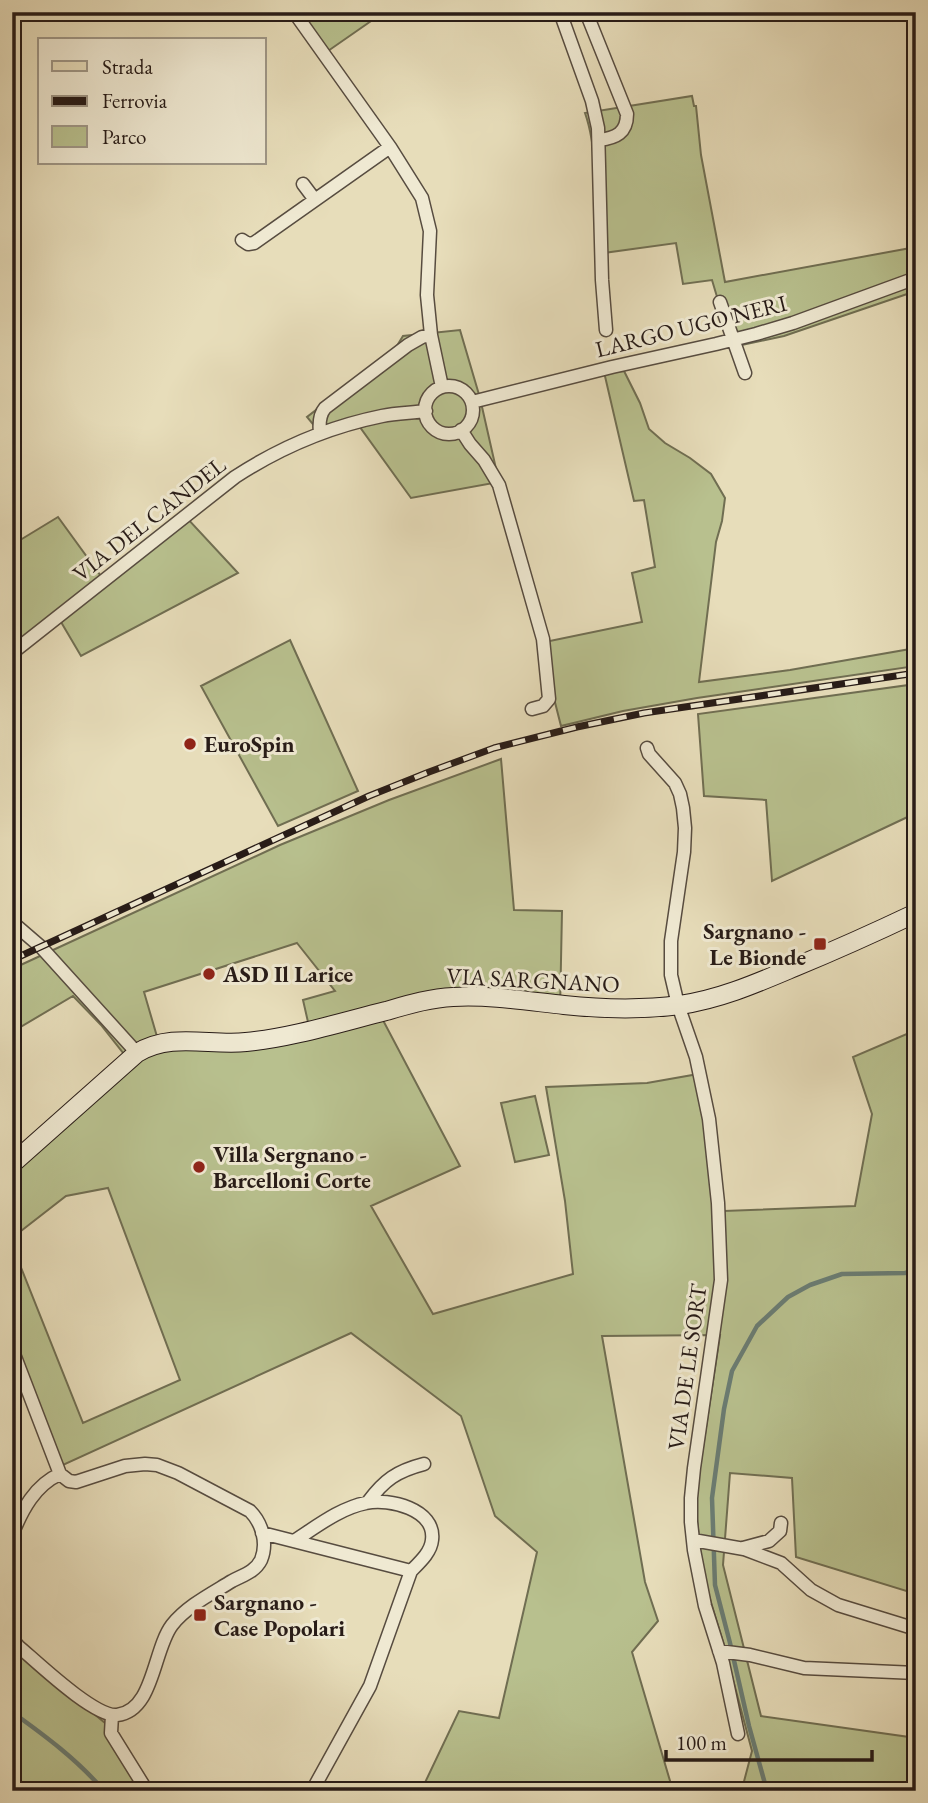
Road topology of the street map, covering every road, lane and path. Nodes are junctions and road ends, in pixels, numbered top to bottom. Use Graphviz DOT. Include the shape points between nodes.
graph roads {
  1 [pos="294,12"];
  2 [pos="560,12"];
  3 [pos="586,12"];
  4 [pos="599,139"];
  5 [pos="390,146"];
  6 [pos="303,184"];
  7 [pos="315,200"];
  8 [pos="242,240"];
  9 [pos="916,278"];
  10 [pos="720,302"];
  11 [pos="607,330"];
  12 [pos="431,335"];
  13 [pos="733,340"];
  14 [pos="746,373"];
  15 [pos="442,387"];
  16 [pos="472,402"];
  17 [pos="426,411"];
  18 [pos="461,430"];
  19 [pos="320,433"];
  20 [pos="12,653"];
  21 [pos="532,709"];
  22 [pos="647,748"];
  23 [pos="916,913"];
  24 [pos="12,922"];
  25 [pos="678,1005"];
  26 [pos="138,1053"];
  27 [pos="12,1164"];
  28 [pos="12,1349"];
  29 [pos="425,1464"];
  30 [pos="60,1474"];
  31 [pos="368,1502"];
  32 [pos="781,1523"];
  33 [pos="262,1533"];
  34 [pos="12,1535"];
  35 [pos="294,1541"];
  36 [pos="700,1541"];
  37 [pos="743,1548"];
  38 [pos="411,1571"];
  39 [pos="916,1629"];
  40 [pos="12,1639"];
  41 [pos="722,1652"];
  42 [pos="916,1673"];
  43 [pos="112,1715"];
  44 [pos="738,1734"];
  45 [pos="147,1791"];
  46 [pos="312,1791"];
  1 -- 5 [label="street"];
  2 -- 4 [label="street" via="592,101"];
  3 -- 4 [label="street" via="627,114 621,134"];
  4 -- 11 [label="street" via="601,280"];
  5 -- 7 [label="street"];
  5 -- 12 [label="street" via="418,188 430,231 427,295"];
  6 -- 7 [label="street"];
  7 -- 8 [label="street" via="254,243"];
  9 -- 13 [label="street, LARGO UGO NERI"];
  10 -- 13 [label="street"];
  12 -- 15 [label="street"];
  12 -- 19 [label="street" via="408,345 325,408"];
  13 -- 14 [label="street"];
  13 -- 16 [label="street, LARGO UGO NERI"];
  15 -- 16 [label="street" via="463,390"];
  15 -- 17 [label="street" via="430,396"];
  16 -- 18 [label="street" via="473,415"];
  17 -- 18 [label="street" via="435,428 448,433"];
  17 -- 19 [label="street, VIA DEL CANDEL" via="384,415"];
  18 -- 21 [label="street" via="499,485 543,639 549,699"];
  19 -- 20 [label="street, VIA DEL CANDEL" via="235,477"];
  22 -- 25 [label="street, VIA DE LE SORT" via="675,783 683,808 684,852 670,957"];
  23 -- 25 [label="street, VIA SARGNANO" via="749,986"];
  24 -- 26 [label="street" via="41,947"];
  25 -- 26 [label="street, VIA SARGNANO" via="630,1009 451,997 258,1041 170,1041"];
  25 -- 36 [label="street, VIA DE LE SORT" via="696,1057 709,1119 718,1203 721,1280 691,1497 691,1522"];
  26 -- 27 [label="street, VIA SARGNANO"];
  28 -- 30 [label="street"];
  29 -- 31 [label="street" via="390,1478"];
  30 -- 33 [label="street" via="76,1482 125,1466 156,1465 243,1507 257,1518"];
  30 -- 34 [label="street" via="40,1487"];
  31 -- 35 [label="street" via="343,1511"];
  31 -- 38 [label="street" via="405,1506 429,1524 429,1549"];
  32 -- 37 [label="street" via="780,1531 769,1541"];
  33 -- 35 [label="street"];
  33 -- 43 [label="street" via="261,1561 248,1574 179,1616 161,1645 142,1700 127,1713"];
  35 -- 38 [label="street"];
  36 -- 37 [label="street"];
  36 -- 41 [label="street, VIA DE LE SORT" via="705,1606"];
  37 -- 39 [label="street" via="780,1563 811,1590 838,1605"];
  38 -- 46 [label="street" via="370,1686"];
  40 -- 43 [label="street" via="87,1703"];
  41 -- 42 [label="street" via="804,1668"];
  41 -- 44 [label="street, VIA DE LE SORT"];
  43 -- 45 [label="street" via="111,1733"];
}
